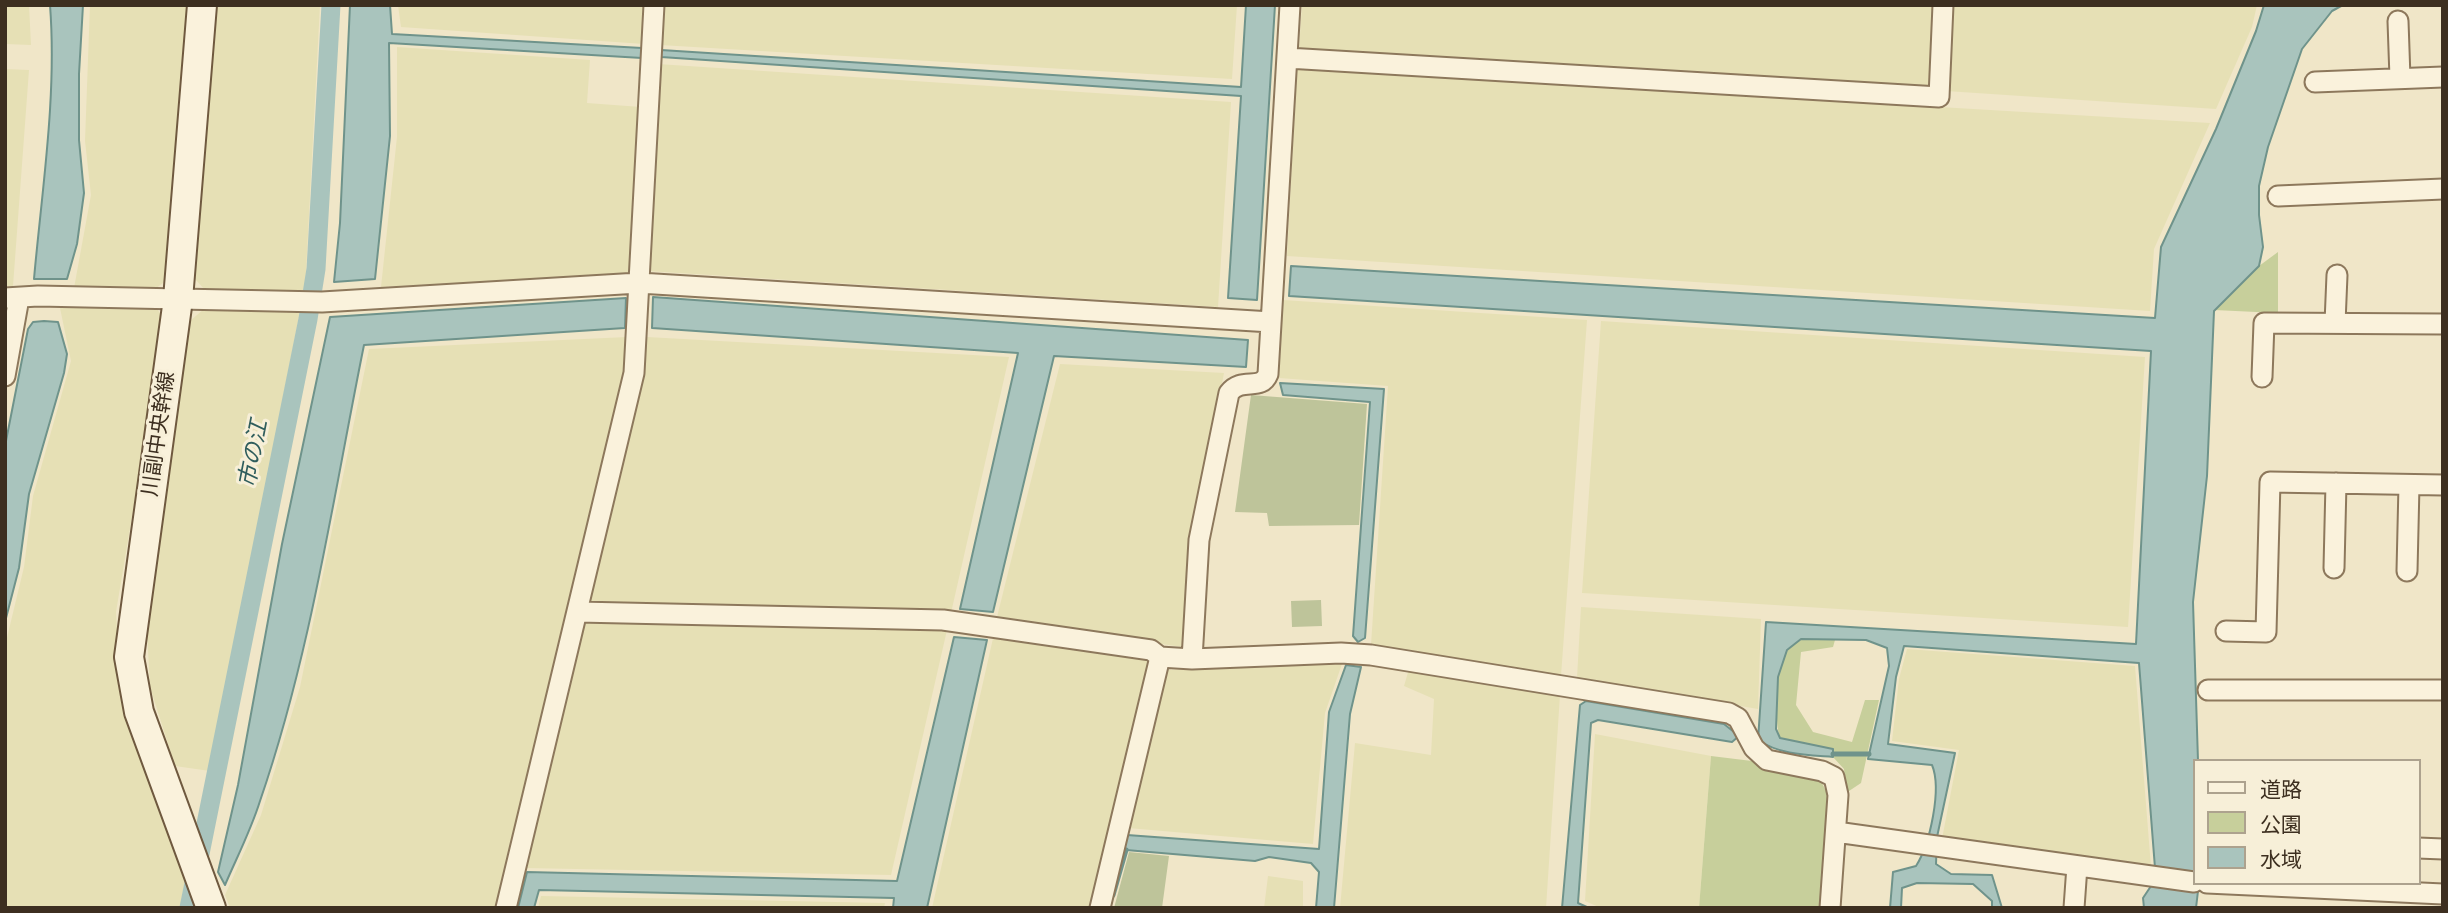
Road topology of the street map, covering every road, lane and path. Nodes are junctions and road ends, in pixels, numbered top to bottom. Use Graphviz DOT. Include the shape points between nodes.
graph roads {
  1 [pos="202,5"];
  2 [pos="654,5"];
  3 [pos="1290,5"];
  4 [pos="1943,5"];
  5 [pos="2398,21"];
  6 [pos="1287,58"];
  7 [pos="2443,77"];
  8 [pos="2400,78"];
  9 [pos="2315,82"];
  10 [pos="2443,189"];
  11 [pos="2278,196"];
  12 [pos="2337,275"];
  13 [pos="639,283"];
  14 [pos="12,298"];
  15 [pos="178,299"];
  16 [pos="1271,322"];
  17 [pos="2335,323"];
  18 [pos="2443,324"];
  19 [pos="5,376"];
  20 [pos="2262,377"];
  21 [pos="2336,483"];
  22 [pos="2409,485"];
  23 [pos="2443,485"];
  24 [pos="2334,568"];
  25 [pos="2407,571"];
  26 [pos="578,612"];
  27 [pos="2226,631"];
  28 [pos="1160,657"];
  29 [pos="1192,659"];
  30 [pos="2208,690"];
  31 [pos="2443,690"];
  32 [pos="1836,832"];
  33 [pos="2420,848"];
  34 [pos="2443,849"];
  35 [pos="2077,866"];
  36 [pos="2192,881"];
  37 [pos="2258,885"];
  38 [pos="2443,894"];
  39 [pos="207,898"];
  40 [pos="506,908"];
  41 [pos="1100,908"];
  42 [pos="1830,908"];
  43 [pos="2074,908"];
  1 -- 15 [label="street, 川副中央幹線"];
  2 -- 13 [label="street"];
  3 -- 6 [label="street"];
  4 -- 6 [label="street" via="1939,97"];
  5 -- 8 [label="street"];
  6 -- 16 [label="street"];
  7 -- 8 [label="street"];
  8 -- 9 [label="street"];
  10 -- 11 [label="street"];
  12 -- 17 [label="street"];
  13 -- 15 [label="street" via="313,302"];
  13 -- 16 [label="street"];
  13 -- 26 [label="street" via="634,373"];
  14 -- 15 [label="street"];
  14 -- 19 [label="street"];
  15 -- 39 [label="street, 川副中央幹線" via="129,657 139,712"];
  16 -- 29 [label="street" via="1265,381 1242,383 1229,393 1199,540"];
  17 -- 18 [label="street"];
  17 -- 20 [label="street" via="2264,323"];
  21 -- 22 [label="street"];
  21 -- 24 [label="street"];
  21 -- 27 [label="street" via="2270,482 2266,632"];
  22 -- 23 [label="street"];
  22 -- 25 [label="street"];
  26 -- 28 [label="street" via="943,620 1151,649"];
  26 -- 40 [label="street"];
  28 -- 29 [label="street"];
  28 -- 41 [label="street"];
  29 -- 32 [label="street" via="1371,655 1729,713 1738,718 1754,748 1767,760 1822,771 1833,778 1838,795"];
  30 -- 31 [label="street"];
  32 -- 35 [label="street"];
  32 -- 42 [label="street"];
  33 -- 34 [label="street"];
  35 -- 36 [label="street"];
  35 -- 43 [label="street"];
  37 -- 38 [label="street"];
}
